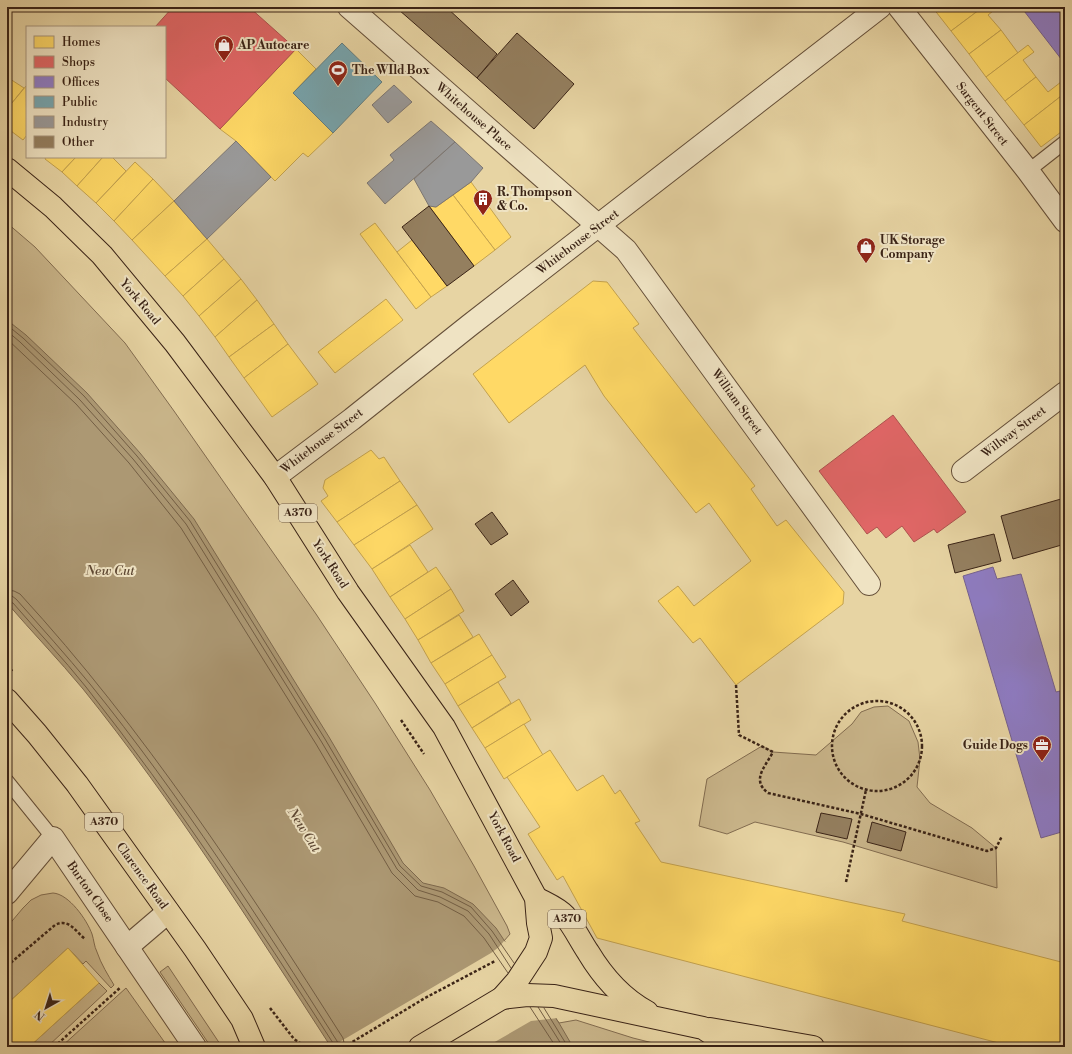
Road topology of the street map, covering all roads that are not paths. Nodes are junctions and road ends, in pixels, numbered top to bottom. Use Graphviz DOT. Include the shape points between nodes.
graph roads {
  1 [pos="349,7"];
  2 [pos="880,7"];
  3 [pos="899,7"];
  4 [pos="1065,142"];
  5 [pos="7,169"];
  6 [pos="1028,172"];
  7 [pos="1065,221"];
  8 [pos="598,226"];
  9 [pos="1065,393"];
  10 [pos="963,471"];
  11 [pos="275,477"];
  12 [pos="869,584"];
  13 [pos="7,700"];
  14 [pos="7,781"];
  15 [pos="53,838"];
  16 [pos="7,893"];
  17 [pos="536,898"];
  18 [pos="168,912"];
  19 [pos="124,942"];
  20 [pos="502,998"];
  21 [pos="242,1019"];
  22 [pos="675,1022"];
  23 [pos="703,1028"];
  24 [pos="774,1042"];
  25 [pos="195,1047"];
  26 [pos="254,1047"];
  27 [pos="267,1047"];
  28 [pos="420,1047"];
  29 [pos="732,1047"];
  30 [pos="813,1047"];
  1 -- 8 [label="street, Whitehouse Place"];
  2 -- 8 [label="street, Whitehouse Street"];
  3 -- 6 [label="street, Sargent Street"];
  4 -- 6 [label="lane"];
  5 -- 11 [label="highway, York Road / A370" via="53,207 102,255 175,343"];
  6 -- 7 [label="street, Sargent Street"];
  8 -- 11 [label="street, Whitehouse Street"];
  8 -- 12 [label="street, William Street" via="626,250"];
  9 -- 10 [label="street, Willway Street"];
  11 -- 17 [label="highway, York Road / A370" via="348,592 444,727"];
  13 -- 18 [label="highway, Clarence Road / A370" via="77,784"];
  14 -- 15 [label="lane"];
  15 -- 16 [label="street"];
  15 -- 19 [label="street, Burton Close"];
  17 -- 20 [label="highway, York Road / A370" via="541,938 528,965"];
  17 -- 22 [label="highway, A370" via="564,914 604,976 632,1004 652,1015"];
  18 -- 19 [label="street"];
  18 -- 21 [label="highway, Clarence Road / A370"];
  19 -- 25 [label="street, Burton Close"];
  20 -- 22 [label="highway" via="527,995 554,996"];
  20 -- 28 [label="highway"];
  21 -- 26 [label="highway, Clarence Road / A370"];
  21 -- 27 [label="highway, Clarence Road / A370"];
  22 -- 23 [label="highway"];
  23 -- 24 [label="highway"];
  23 -- 29 [label="highway"];
  24 -- 30 [label="highway"];
}
